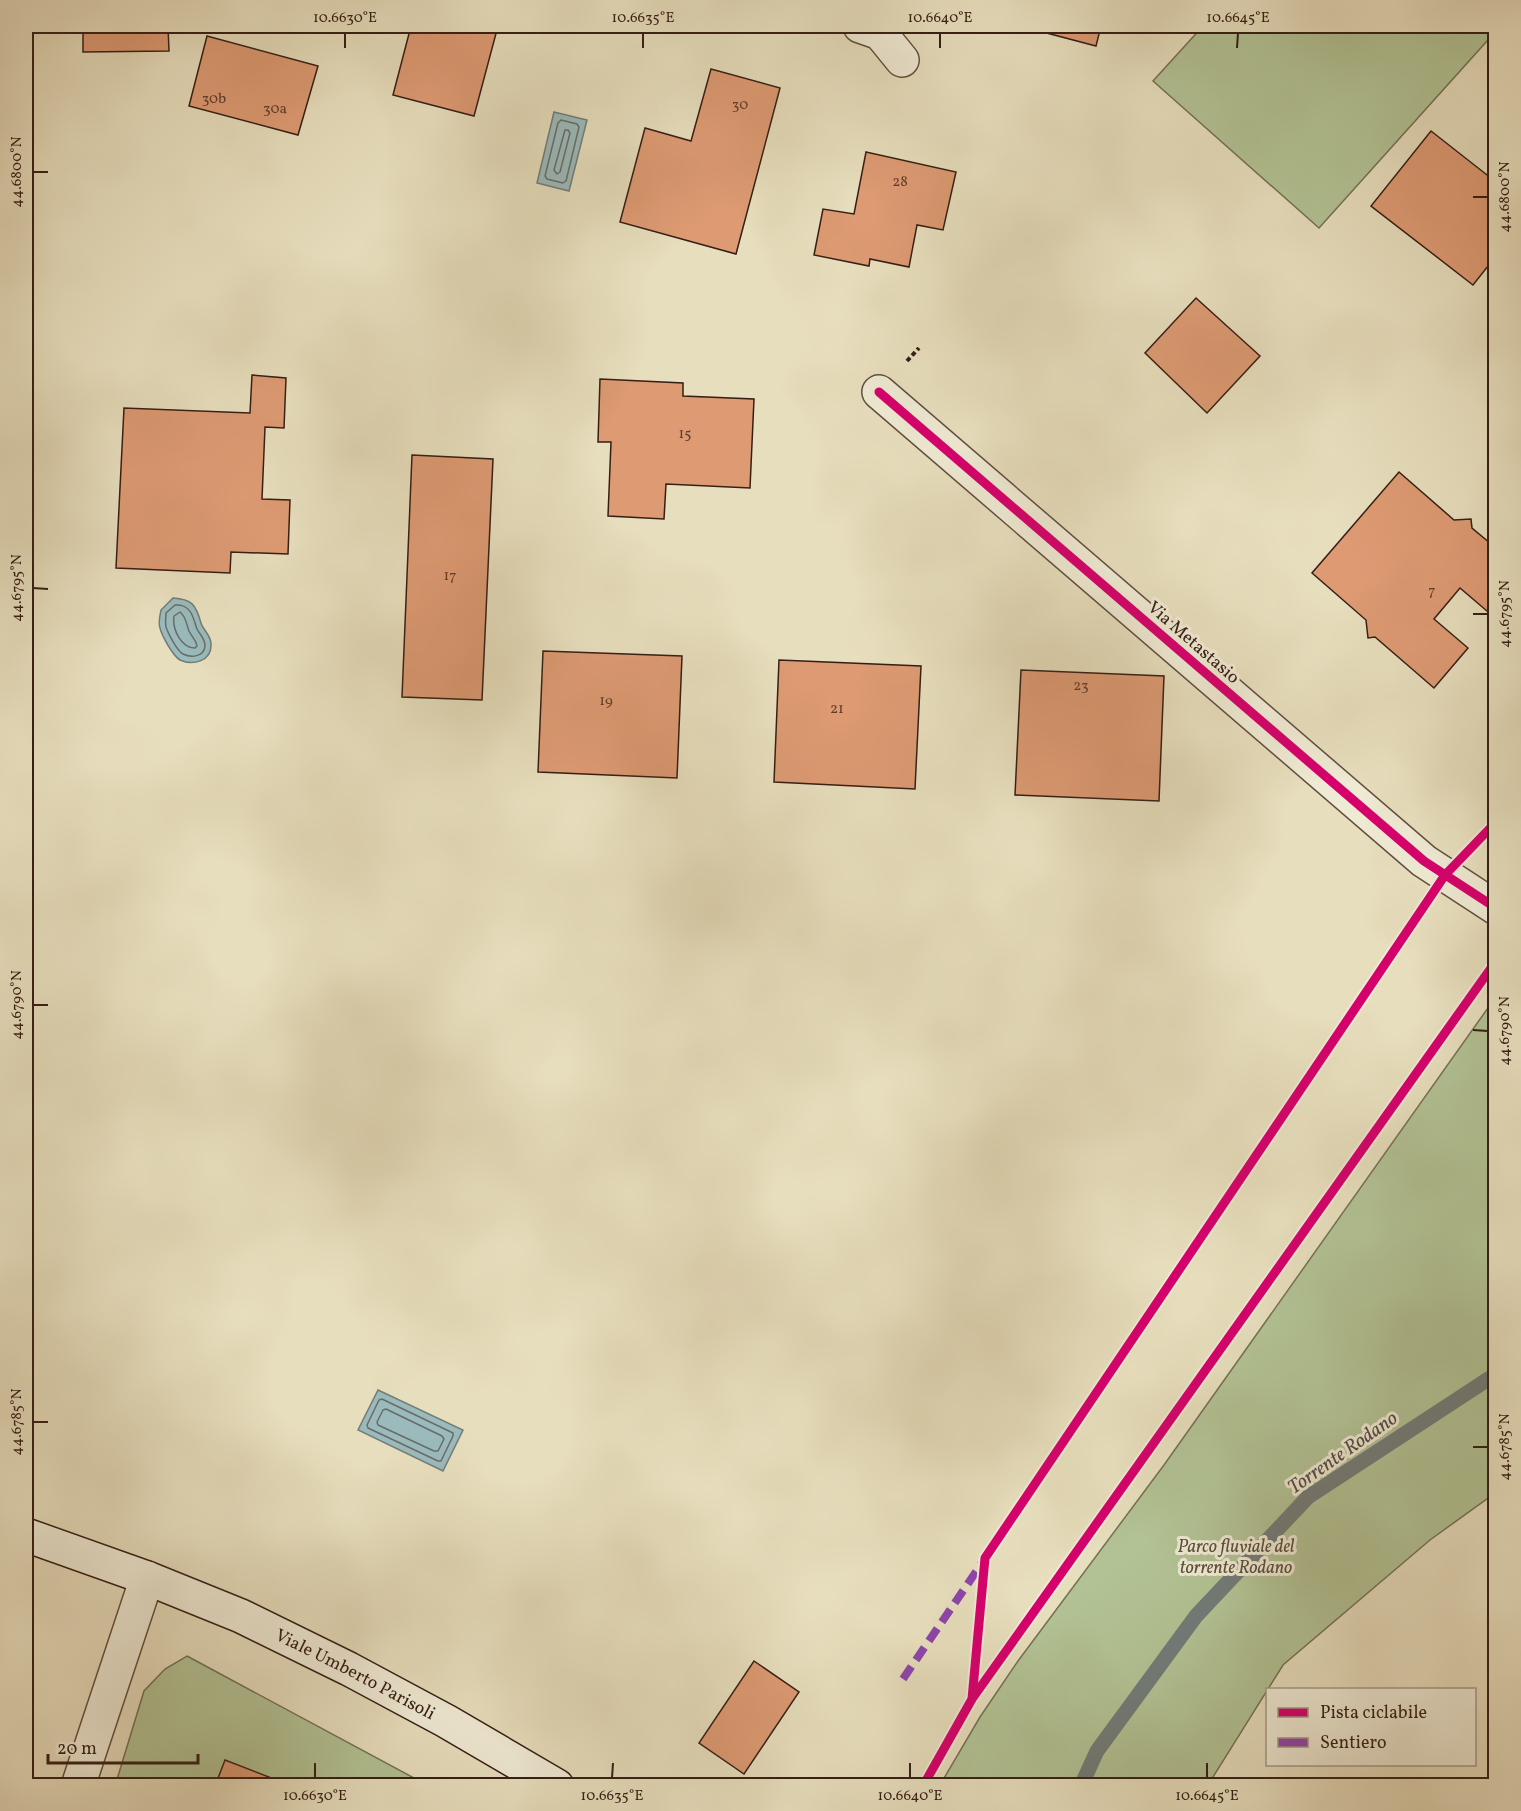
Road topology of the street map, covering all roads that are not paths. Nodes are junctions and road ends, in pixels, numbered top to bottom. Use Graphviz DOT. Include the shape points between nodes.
graph roads {
  1 [pos="860,26"];
  2 [pos="902,60"];
  3 [pos="879,392"];
  4 [pos="1496,908"];
  5 [pos="26,1535"];
  6 [pos="147,1578"];
  7 [pos="78,1785"];
  8 [pos="557,1785"];
  1 -- 2 [label="street" via="879,33"];
  3 -- 4 [label="street, Via Metastasio" via="1424,861"];
  5 -- 6 [label="street, Viale Umberto Parisoli"];
  6 -- 7 [label="street"];
  6 -- 8 [label="street, Viale Umberto Parisoli" via="241,1616 349,1669"];
}
